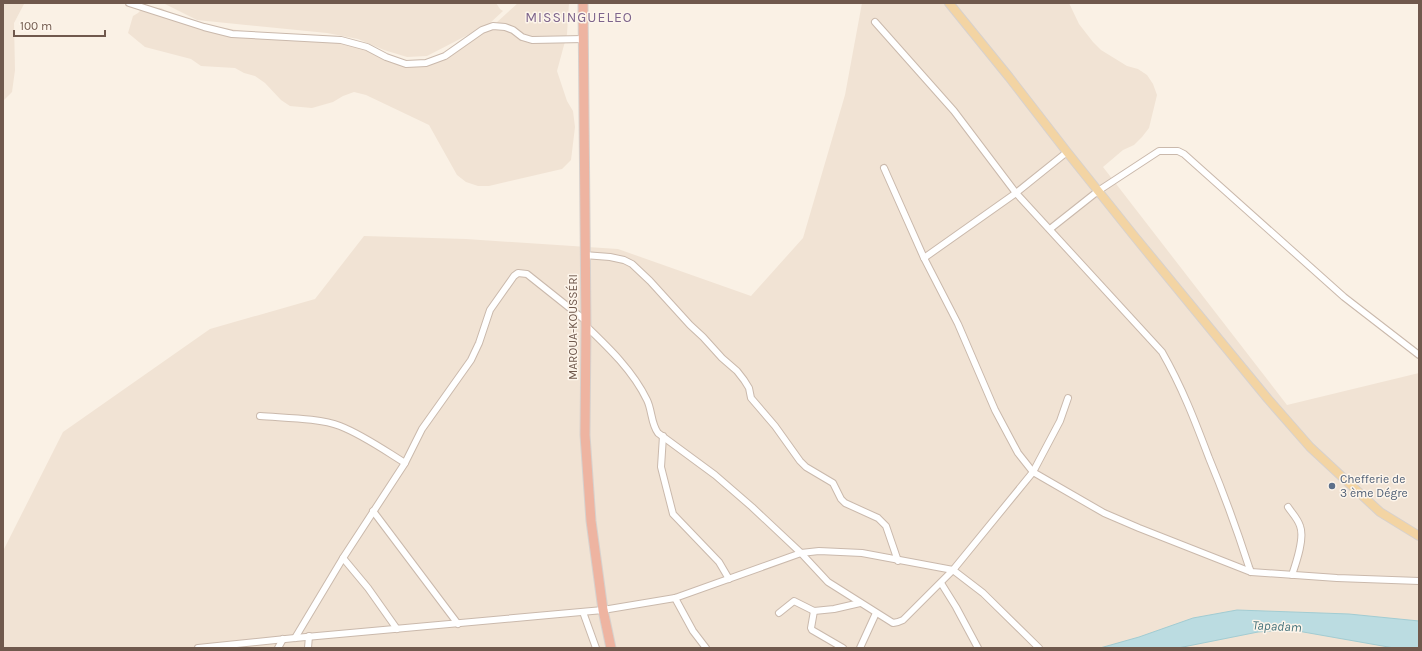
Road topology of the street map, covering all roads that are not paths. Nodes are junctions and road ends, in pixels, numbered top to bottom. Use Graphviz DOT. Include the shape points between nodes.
graph roads {
  1 [pos="129,3"];
  2 [pos="584,3"];
  3 [pos="948,3"];
  4 [pos="875,22"];
  5 [pos="584,39"];
  6 [pos="1067,152"];
  7 [pos="884,168"];
  8 [pos="1098,191"];
  9 [pos="1016,193"];
  10 [pos="1050,229"];
  11 [pos="584,255"];
  12 [pos="924,258"];
  13 [pos="586,323"];
  14 [pos="1419,355"];
  15 [pos="1068,398"];
  16 [pos="260,416"];
  17 [pos="663,436"];
  18 [pos="405,463"];
  19 [pos="1032,472"];
  20 [pos="1288,507"];
  21 [pos="373,511"];
  22 [pos="1419,536"];
  23 [pos="801,553"];
  24 [pos="343,558"];
  25 [pos="898,561"];
  26 [pos="953,570"];
  27 [pos="1251,572"];
  28 [pos="1292,575"];
  29 [pos="729,579"];
  30 [pos="1419,581"];
  31 [pos="941,583"];
  32 [pos="675,598"];
  33 [pos="860,603"];
  34 [pos="603,610"];
  35 [pos="814,611"];
  36 [pos="583,612"];
  37 [pos="779,613"];
  38 [pos="876,613"];
  39 [pos="458,624"];
  40 [pos="397,629"];
  41 [pos="309,636"];
  42 [pos="295,638"];
  43 [pos="283,639"];
  44 [pos="198,648"];
  45 [pos="278,648"];
  46 [pos="308,648"];
  47 [pos="596,648"];
  48 [pos="611,648"];
  49 [pos="706,648"];
  50 [pos="843,648"];
  51 [pos="860,648"];
  52 [pos="978,648"];
  53 [pos="1039,648"];
  1 -- 5 [label="street" via="232,34 341,40 367,47 406,64 426,63 445,56 482,30 493,26 505,27 532,40"];
  2 -- 5 [label="highway, MAROUA-KOUSSÉRI"];
  3 -- 6 [label="main road"];
  4 -- 9 [label="street" via="954,111"];
  5 -- 11 [label="highway, MAROUA-KOUSSÉRI"];
  6 -- 8 [label="main road"];
  6 -- 9 [label="street"];
  7 -- 12 [label="street"];
  8 -- 10 [label="street"];
  8 -- 14 [label="street" via="1159,151 1178,151 1184,154 1344,297"];
  8 -- 22 [label="main road" via="1310,447 1380,512"];
  9 -- 10 [label="street"];
  9 -- 12 [label="street"];
  10 -- 27 [label="street" via="1162,352 1193,416"];
  11 -- 13 [label="highway, MAROUA-KOUSSÉRI"];
  11 -- 25 [label="street" via="624,260 650,281 737,371 749,388 751,398 806,468 833,483 845,503 878,518 886,526"];
  12 -- 19 [label="street" via="958,324 995,410 1018,453"];
  13 -- 17 [label="street" via="632,375 647,401 656,430"];
  13 -- 18 [label="street" via="527,274 518,273 514,276 490,310 471,360 422,429"];
  13 -- 34 [label="highway, MAROUA-KOUSSÉRI" via="585,435 591,521"];
  15 -- 19 [label="street" via="1060,421"];
  16 -- 18 [label="street" via="339,426"];
  17 -- 23 [label="street" via="715,475"];
  17 -- 29 [label="street" via="661,467 674,514 719,562"];
  18 -- 21 [label="street"];
  19 -- 26 [label="street"];
  19 -- 27 [label="street" via="1104,513"];
  20 -- 28 [label="street" via="1297,519 1302,533"];
  21 -- 24 [label="street"];
  21 -- 39 [label="street"];
  23 -- 25 [label="street" via="862,553"];
  23 -- 29 [label="street"];
  23 -- 33 [label="street" via="828,582"];
  24 -- 40 [label="street"];
  24 -- 42 [label="street"];
  25 -- 26 [label="street"];
  26 -- 31 [label="street"];
  26 -- 53 [label="street" via="980,590"];
  27 -- 28 [label="street"];
  28 -- 30 [label="street"];
  29 -- 32 [label="street"];
  31 -- 38 [label="street" via="903,620 893,623"];
  31 -- 52 [label="street"];
  32 -- 34 [label="street"];
  32 -- 49 [label="street" via="693,631"];
  33 -- 35 [label="street"];
  33 -- 38 [label="street"];
  34 -- 36 [label="street"];
  34 -- 48 [label="highway, MAROUA-KOUSSÉRI"];
  35 -- 37 [label="street" via="794,601"];
  35 -- 50 [label="street" via="812,630"];
  36 -- 39 [label="street"];
  36 -- 47 [label="street"];
  38 -- 51 [label="street"];
  39 -- 40 [label="street"];
  40 -- 41 [label="street"];
  41 -- 42 [label="street"];
  41 -- 46 [label="street"];
  42 -- 43 [label="street"];
  43 -- 44 [label="street"];
  43 -- 45 [label="street"];
}
